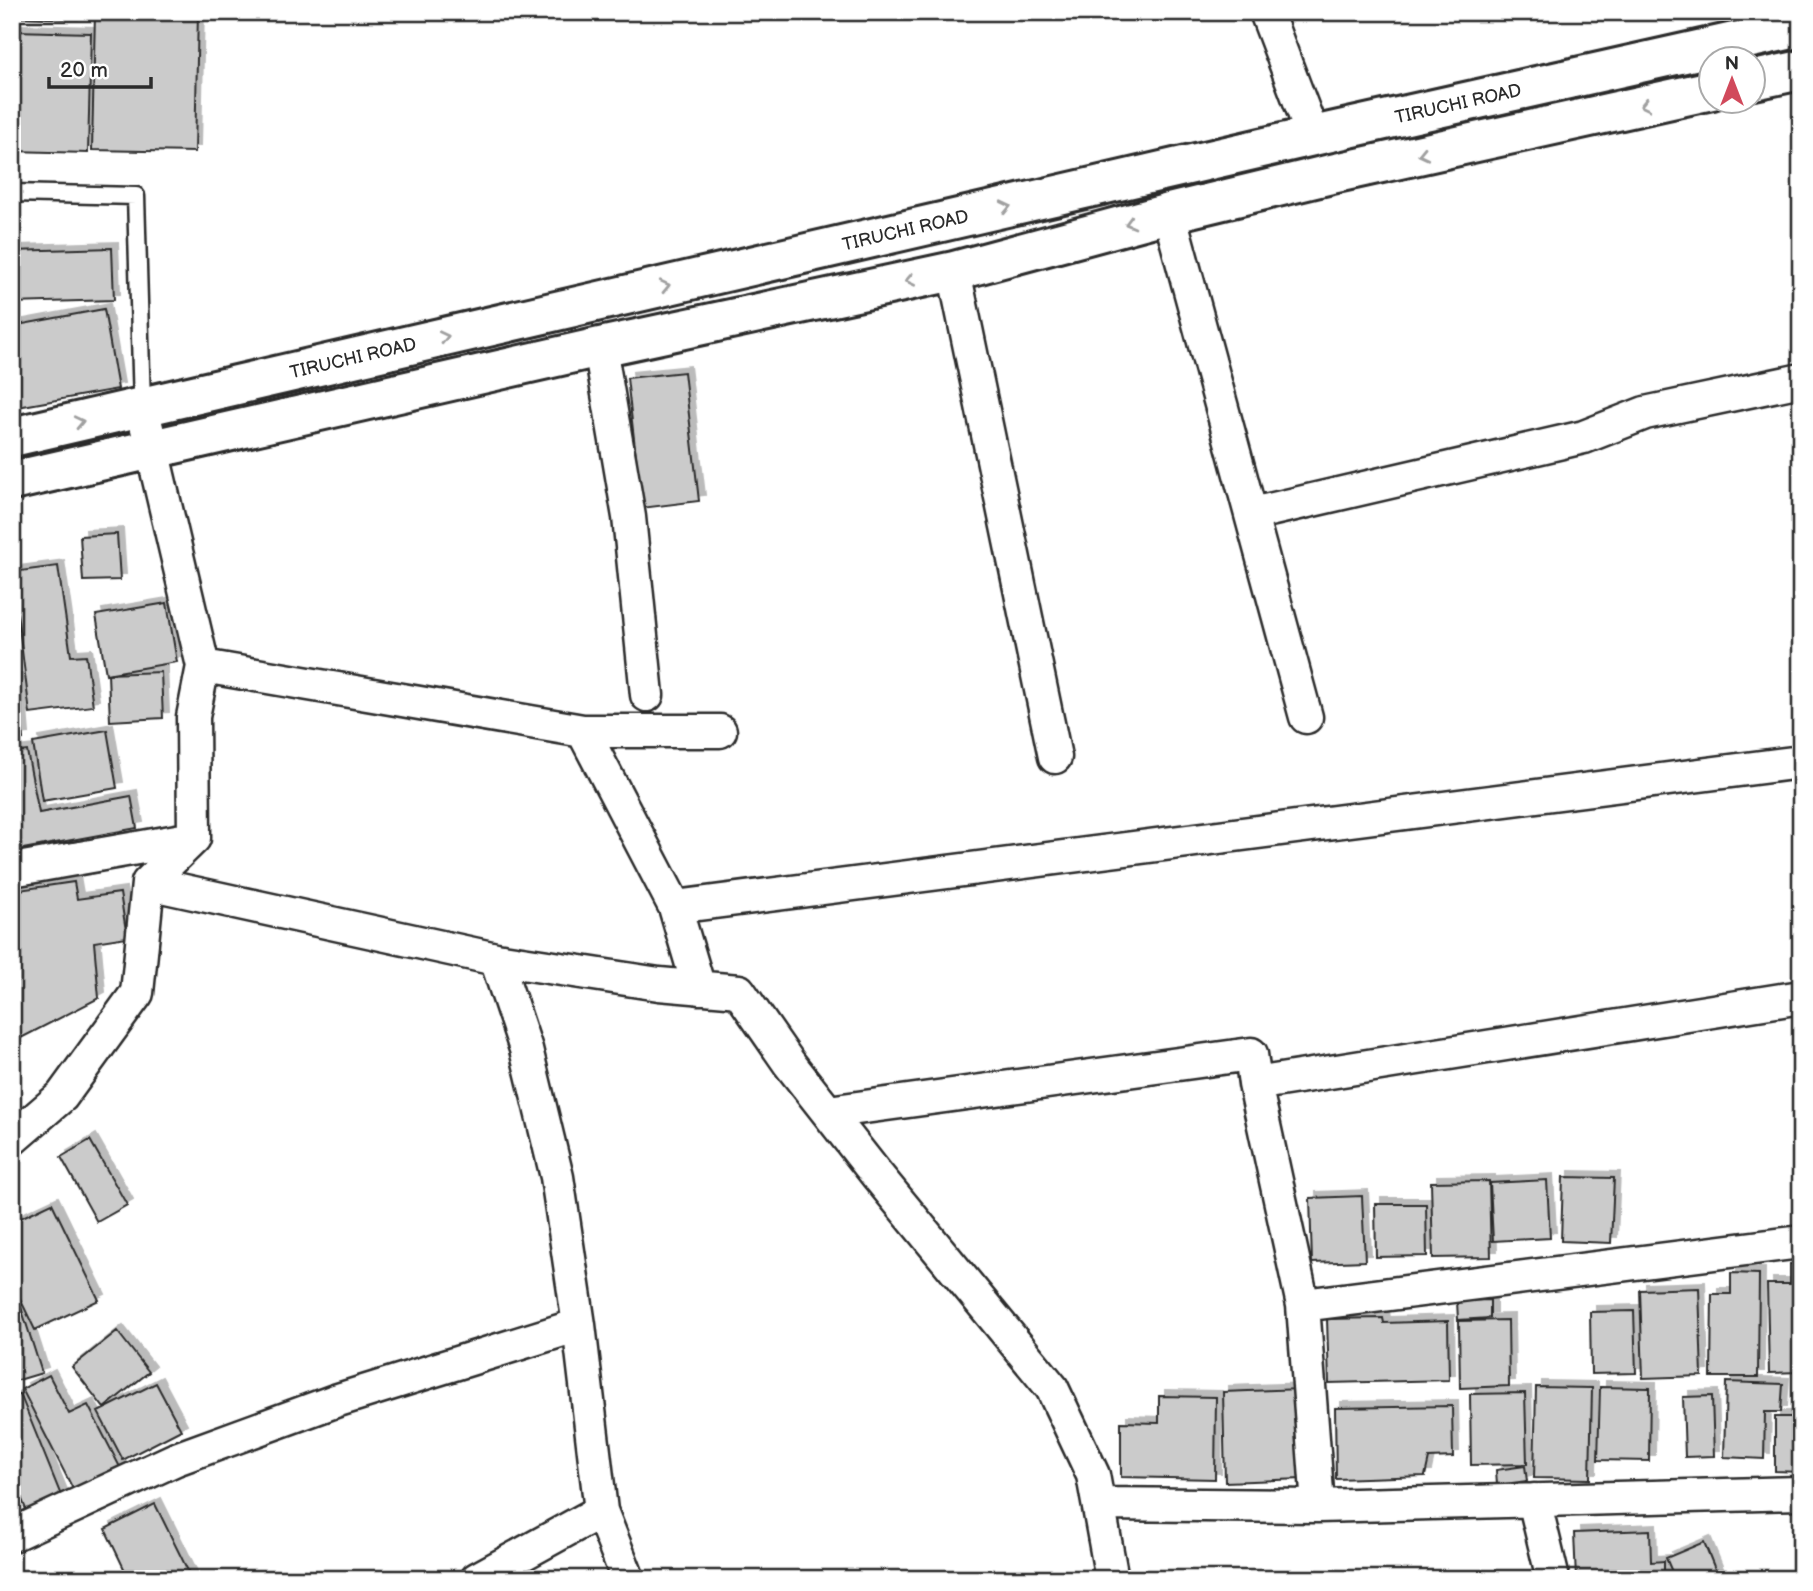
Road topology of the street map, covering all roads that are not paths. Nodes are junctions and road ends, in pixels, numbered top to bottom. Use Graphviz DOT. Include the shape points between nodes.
graph roads {
  1 [pos="1266,12"];
  2 [pos="1801,27"];
  3 [pos="1801,70"];
  4 [pos="1768,77"];
  5 [pos="1698,93"];
  6 [pos="1313,136"];
  7 [pos="12,192"];
  8 [pos="1169,213"];
  9 [pos="954,271"];
  10 [pos="600,347"];
  11 [pos="1801,380"];
  12 [pos="142,407"];
  13 [pos="12,437"];
  14 [pos="153,450"];
  15 [pos="12,481"];
  16 [pos="1252,514"];
  17 [pos="203,666"];
  18 [pos="647,695"];
  19 [pos="1306,717"];
  20 [pos="583,731"];
  21 [pos="720,731"];
  22 [pos="1055,757"];
  23 [pos="1801,762"];
  24 [pos="194,838"];
  25 [pos="12,870"];
  26 [pos="148,883"];
  27 [pos="675,907"];
  28 [pos="496,958"];
  29 [pos="699,988"];
  30 [pos="1801,997"];
  31 [pos="1255,1084"];
  32 [pos="828,1112"];
  33 [pos="12,1139"];
  34 [pos="1801,1242"];
  35 [pos="1303,1305"];
  36 [pos="579,1325"];
  37 [pos="1801,1493"];
  38 [pos="1534,1500"];
  39 [pos="1099,1504"];
  40 [pos="1318,1506"];
  41 [pos="601,1511"];
  42 [pos="12,1535"];
  43 [pos="477,1579"];
  44 [pos="628,1579"];
  45 [pos="1112,1579"];
  46 [pos="1553,1579"];
  1 -- 6 [label="street"];
  2 -- 6 [label="highway, TIRUCHI ROAD"];
  3 -- 4 [label="highway"];
  5 -- 8 [label="highway, one-way"];
  12 -- 6 [label="highway, TIRUCHI ROAD, one-way"];
  7 -- 12 [label="lane" via="135,196"];
  8 -- 9 [label="highway, one-way"];
  8 -- 16 [label="street"];
  9 -- 10 [label="highway, one-way"];
  9 -- 22 [label="street"];
  10 -- 14 [label="highway"];
  10 -- 18 [label="street" via="629,517"];
  11 -- 16 [label="street" via="1645,414 1584,437"];
  13 -- 12 [label="highway, TIRUCHI ROAD, one-way"];
  12 -- 14 [label="street"];
  14 -- 15 [label="highway"];
  14 -- 17 [label="street"];
  16 -- 19 [label="street"];
  17 -- 20 [label="street"];
  17 -- 24 [label="street" via="193,717"];
  20 -- 21 [label="street"];
  20 -- 27 [label="street"];
  23 -- 27 [label="street"];
  24 -- 25 [label="street"];
  24 -- 26 [label="street"];
  26 -- 28 [label="street"];
  26 -- 33 [label="street" via="137,993 62,1096"];
  27 -- 29 [label="street"];
  28 -- 29 [label="street"];
  28 -- 36 [label="street" via="527,1049 557,1177"];
  29 -- 32 [label="street" via="738,991"];
  30 -- 31 [label="street"];
  31 -- 32 [label="street" via="1251,1054"];
  31 -- 35 [label="street"];
  32 -- 39 [label="street" via="1052,1388 1093,1475"];
  34 -- 35 [label="street"];
  35 -- 40 [label="street"];
  36 -- 41 [label="street"];
  36 -- 42 [label="street" via="335,1401 176,1458"];
  37 -- 38 [label="street"];
  38 -- 40 [label="street"];
  38 -- 46 [label="street"];
  39 -- 40 [label="street"];
  39 -- 45 [label="street"];
  41 -- 43 [label="street"];
  41 -- 44 [label="street"];
}
